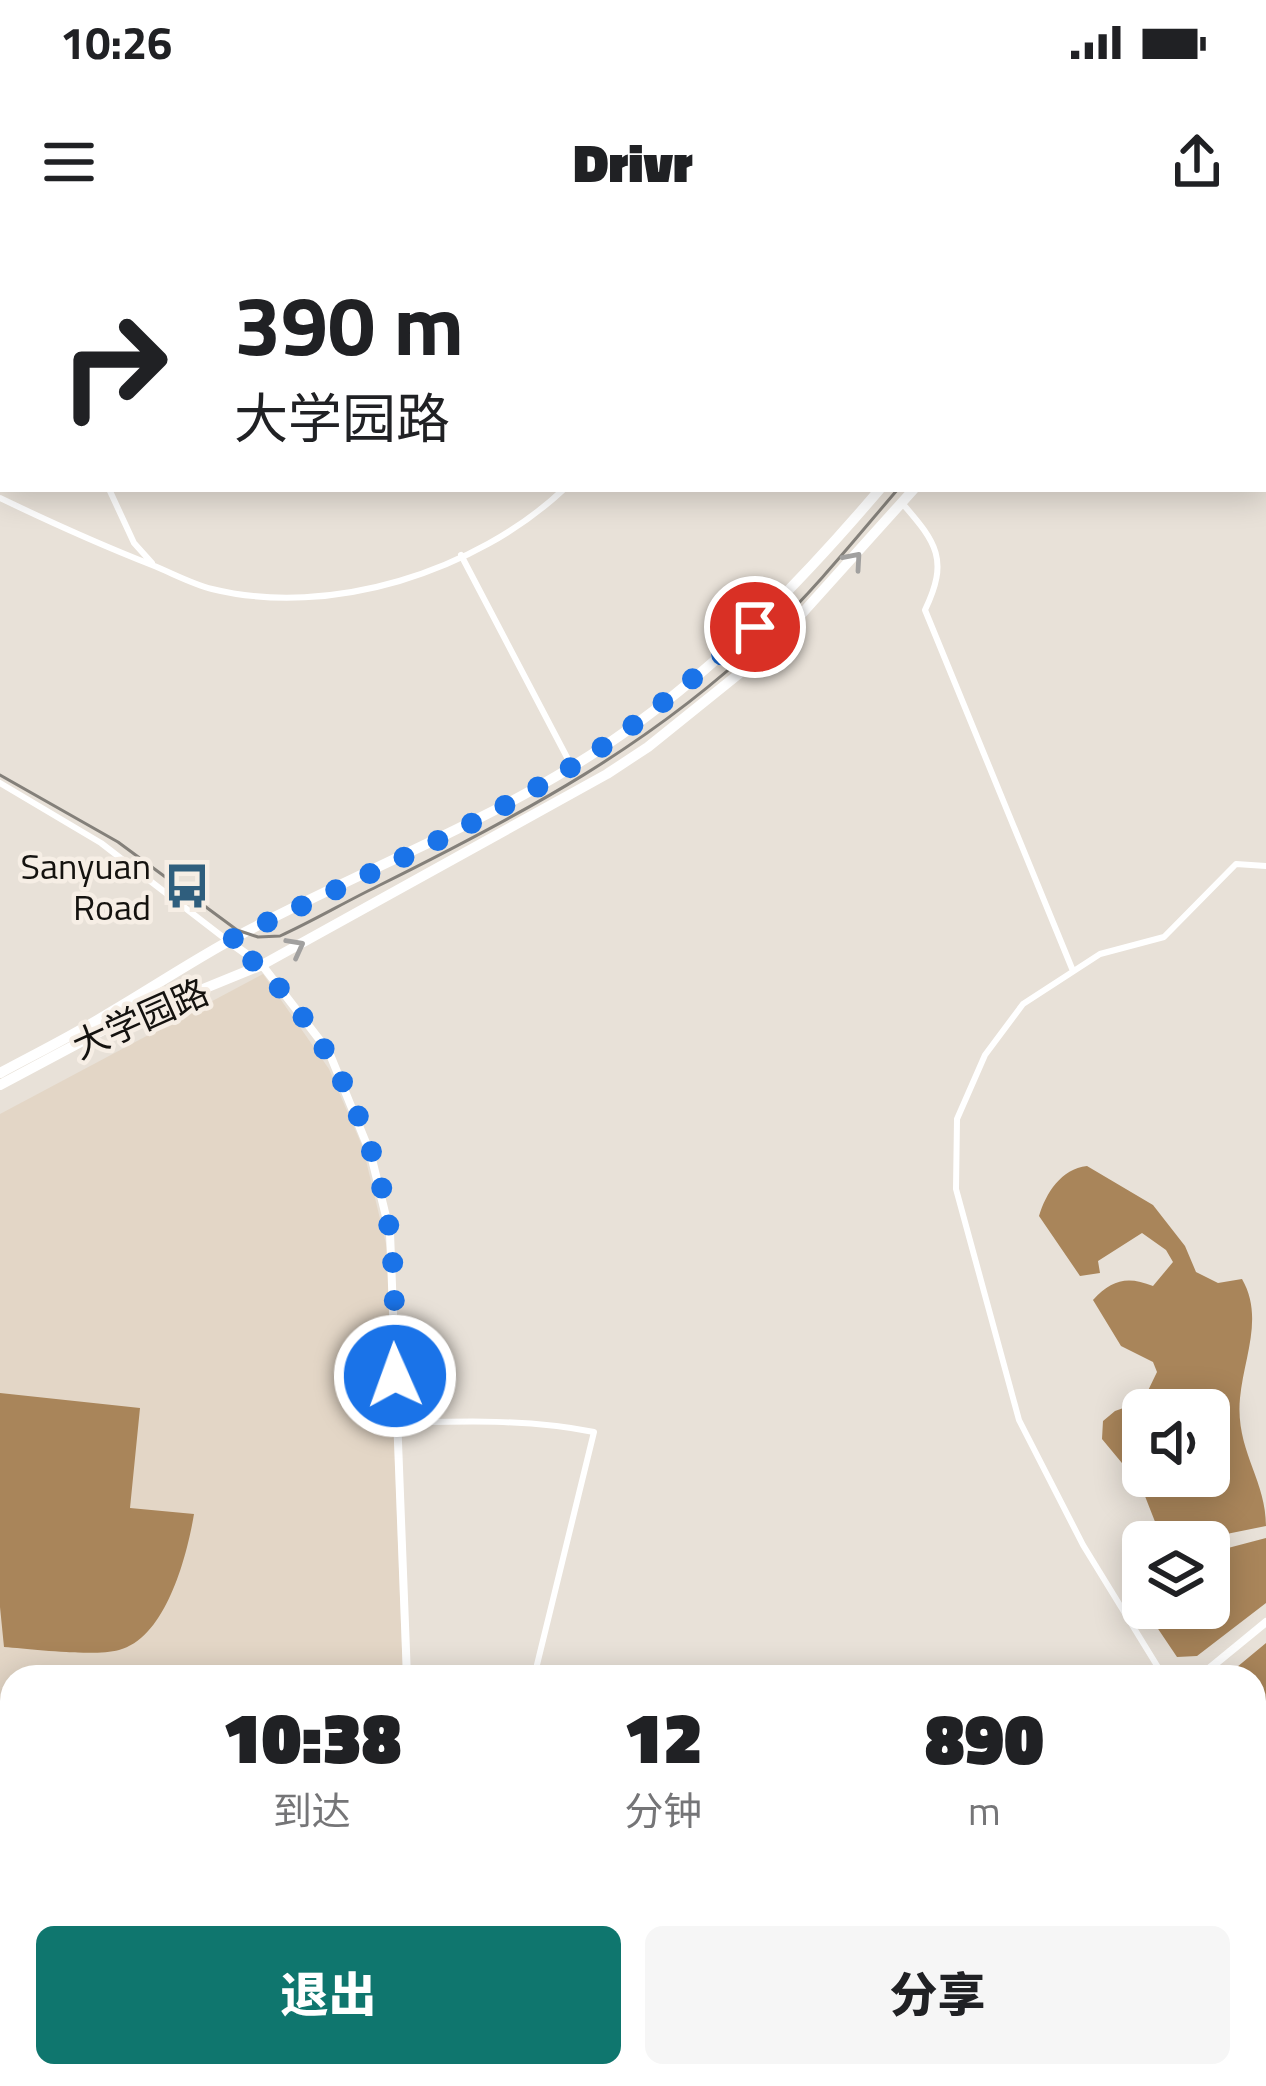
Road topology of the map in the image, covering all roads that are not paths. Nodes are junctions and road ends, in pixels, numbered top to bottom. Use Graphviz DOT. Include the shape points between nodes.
graph roads {
  1 [pos="110,492"];
  2 [pos="560,492"];
  3 [pos="877,492"];
  4 [pos="911,492"];
  5 [pos="0,499"];
  6 [pos="902,503"];
  7 [pos="461,555"];
  8 [pos="156,567"];
  9 [pos="572,767"];
  10 [pos="0,783"];
  11 [pos="1266,866"];
  12 [pos="228,941"];
  13 [pos="262,965"];
  14 [pos="1073,971"];
  15 [pos="0,1073"];
  16 [pos="0,1085"];
  17 [pos="397,1423"];
  18 [pos="1266,1622"];
  19 [pos="407,1665"];
  20 [pos="537,1665"];
  21 [pos="1157,1665"];
  22 [pos="1214,1665"];
  1 -- 8 [label="street" via="134,543"];
  2 -- 7 [label="street"];
  3 -- 9 [label="main road, 大学园路" via="755,627"];
  4 -- 6 [label="main road, 大学园路"];
  5 -- 8 [label="street"];
  13 -- 6 [label="main road, 大学园路, one-way" via="647,747 771,648"];
  6 -- 14 [label="street" via="934,544 939,580 925,610"];
  7 -- 8 [label="street" via="352,592 270,599"];
  7 -- 9 [label="street"];
  9 -- 12 [label="main road, 大学园路"];
  10 -- 12 [label="street" via="101,843"];
  11 -- 14 [label="street" via="1236,864 1164,938 1100,954"];
  12 -- 13 [label="street"];
  12 -- 15 [label="main road, 大学园路"];
  13 -- 16 [label="main road, 大学园路" via="105,1029"];
  13 -- 17 [label="street" via="329,1052 371,1155 390,1233"];
  14 -- 21 [label="street" via="1023,1004 985,1055 957,1119 956,1190 1019,1420"];
  17 -- 19 [label="street"];
  17 -- 20 [label="street" via="498,1421 594,1432"];
  18 -- 22 [label="street"];
}
